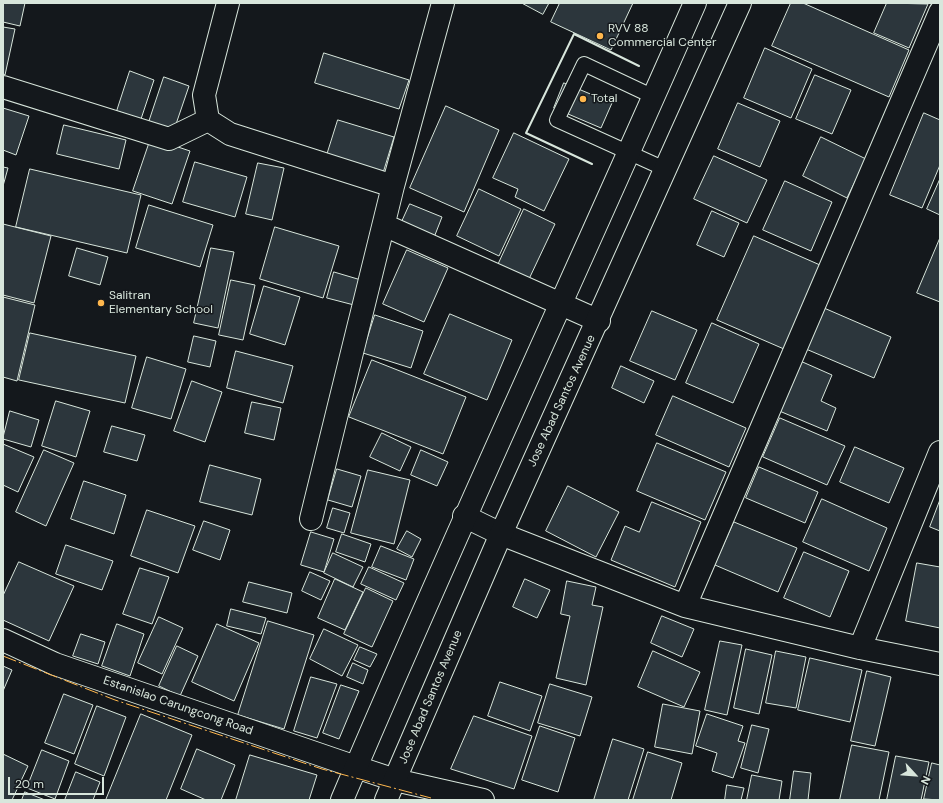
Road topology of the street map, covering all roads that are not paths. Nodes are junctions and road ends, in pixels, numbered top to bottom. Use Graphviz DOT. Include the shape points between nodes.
graph roads {
  1 [pos="228,3"];
  2 [pos="443,3"];
  3 [pos="695,3"];
  4 [pos="740,3"];
  5 [pos="940,12"];
  6 [pos="3,87"];
  7 [pos="654,97"];
  8 [pos="208,120"];
  9 [pos="628,152"];
  10 [pos="665,169"];
  11 [pos="393,186"];
  12 [pos="384,225"];
  13 [pos="562,303"];
  14 [pos="599,320"];
  15 [pos="940,452"];
  16 [pos="464,516"];
  17 [pos="311,519"];
  18 [pos="501,534"];
  19 [pos="685,606"];
  20 [pos="3,640"];
  21 [pos="860,648"];
  22 [pos="940,664"];
  23 [pos="356,767"];
  24 [pos="395,780"];
  25 [pos="342,800"];
  26 [pos="386,800"];
  27 [pos="483,800"];
  1 -- 8 [label="street" via="204,95"];
  2 -- 11 [label="street"];
  3 -- 7 [label="street"];
  4 -- 10 [label="street, Jose Abad Santos Avenue"];
  5 -- 19 [label="street"];
  6 -- 8 [label="street" via="169,139"];
  7 -- 9 [label="street"];
  7 -- 9 [label="lane" via="584,64 557,120"];
  8 -- 11 [label="street" via="230,134"];
  9 -- 10 [label="lane"];
  9 -- 13 [label="street"];
  10 -- 14 [label="street, Jose Abad Santos Avenue"];
  11 -- 12 [label="street"];
  12 -- 13 [label="street"];
  12 -- 17 [label="street"];
  13 -- 14 [label="street"];
  13 -- 16 [label="street"];
  14 -- 18 [label="street, Jose Abad Santos Avenue"];
  15 -- 21 [label="street"];
  16 -- 18 [label="street"];
  16 -- 23 [label="street"];
  18 -- 19 [label="street"];
  18 -- 24 [label="street, Jose Abad Santos Avenue"];
  19 -- 21 [label="street"];
  20 -- 23 [label="street, Estanislao Carungcong Road" via="55,664"];
  21 -- 22 [label="street"];
  23 -- 24 [label="street, Estanislao Carungcong Road"];
  23 -- 25 [label="street"];
  24 -- 26 [label="street, Jose Abad Santos Avenue"];
  24 -- 27 [label="street, Estanislao Carungcong Road"];
}
